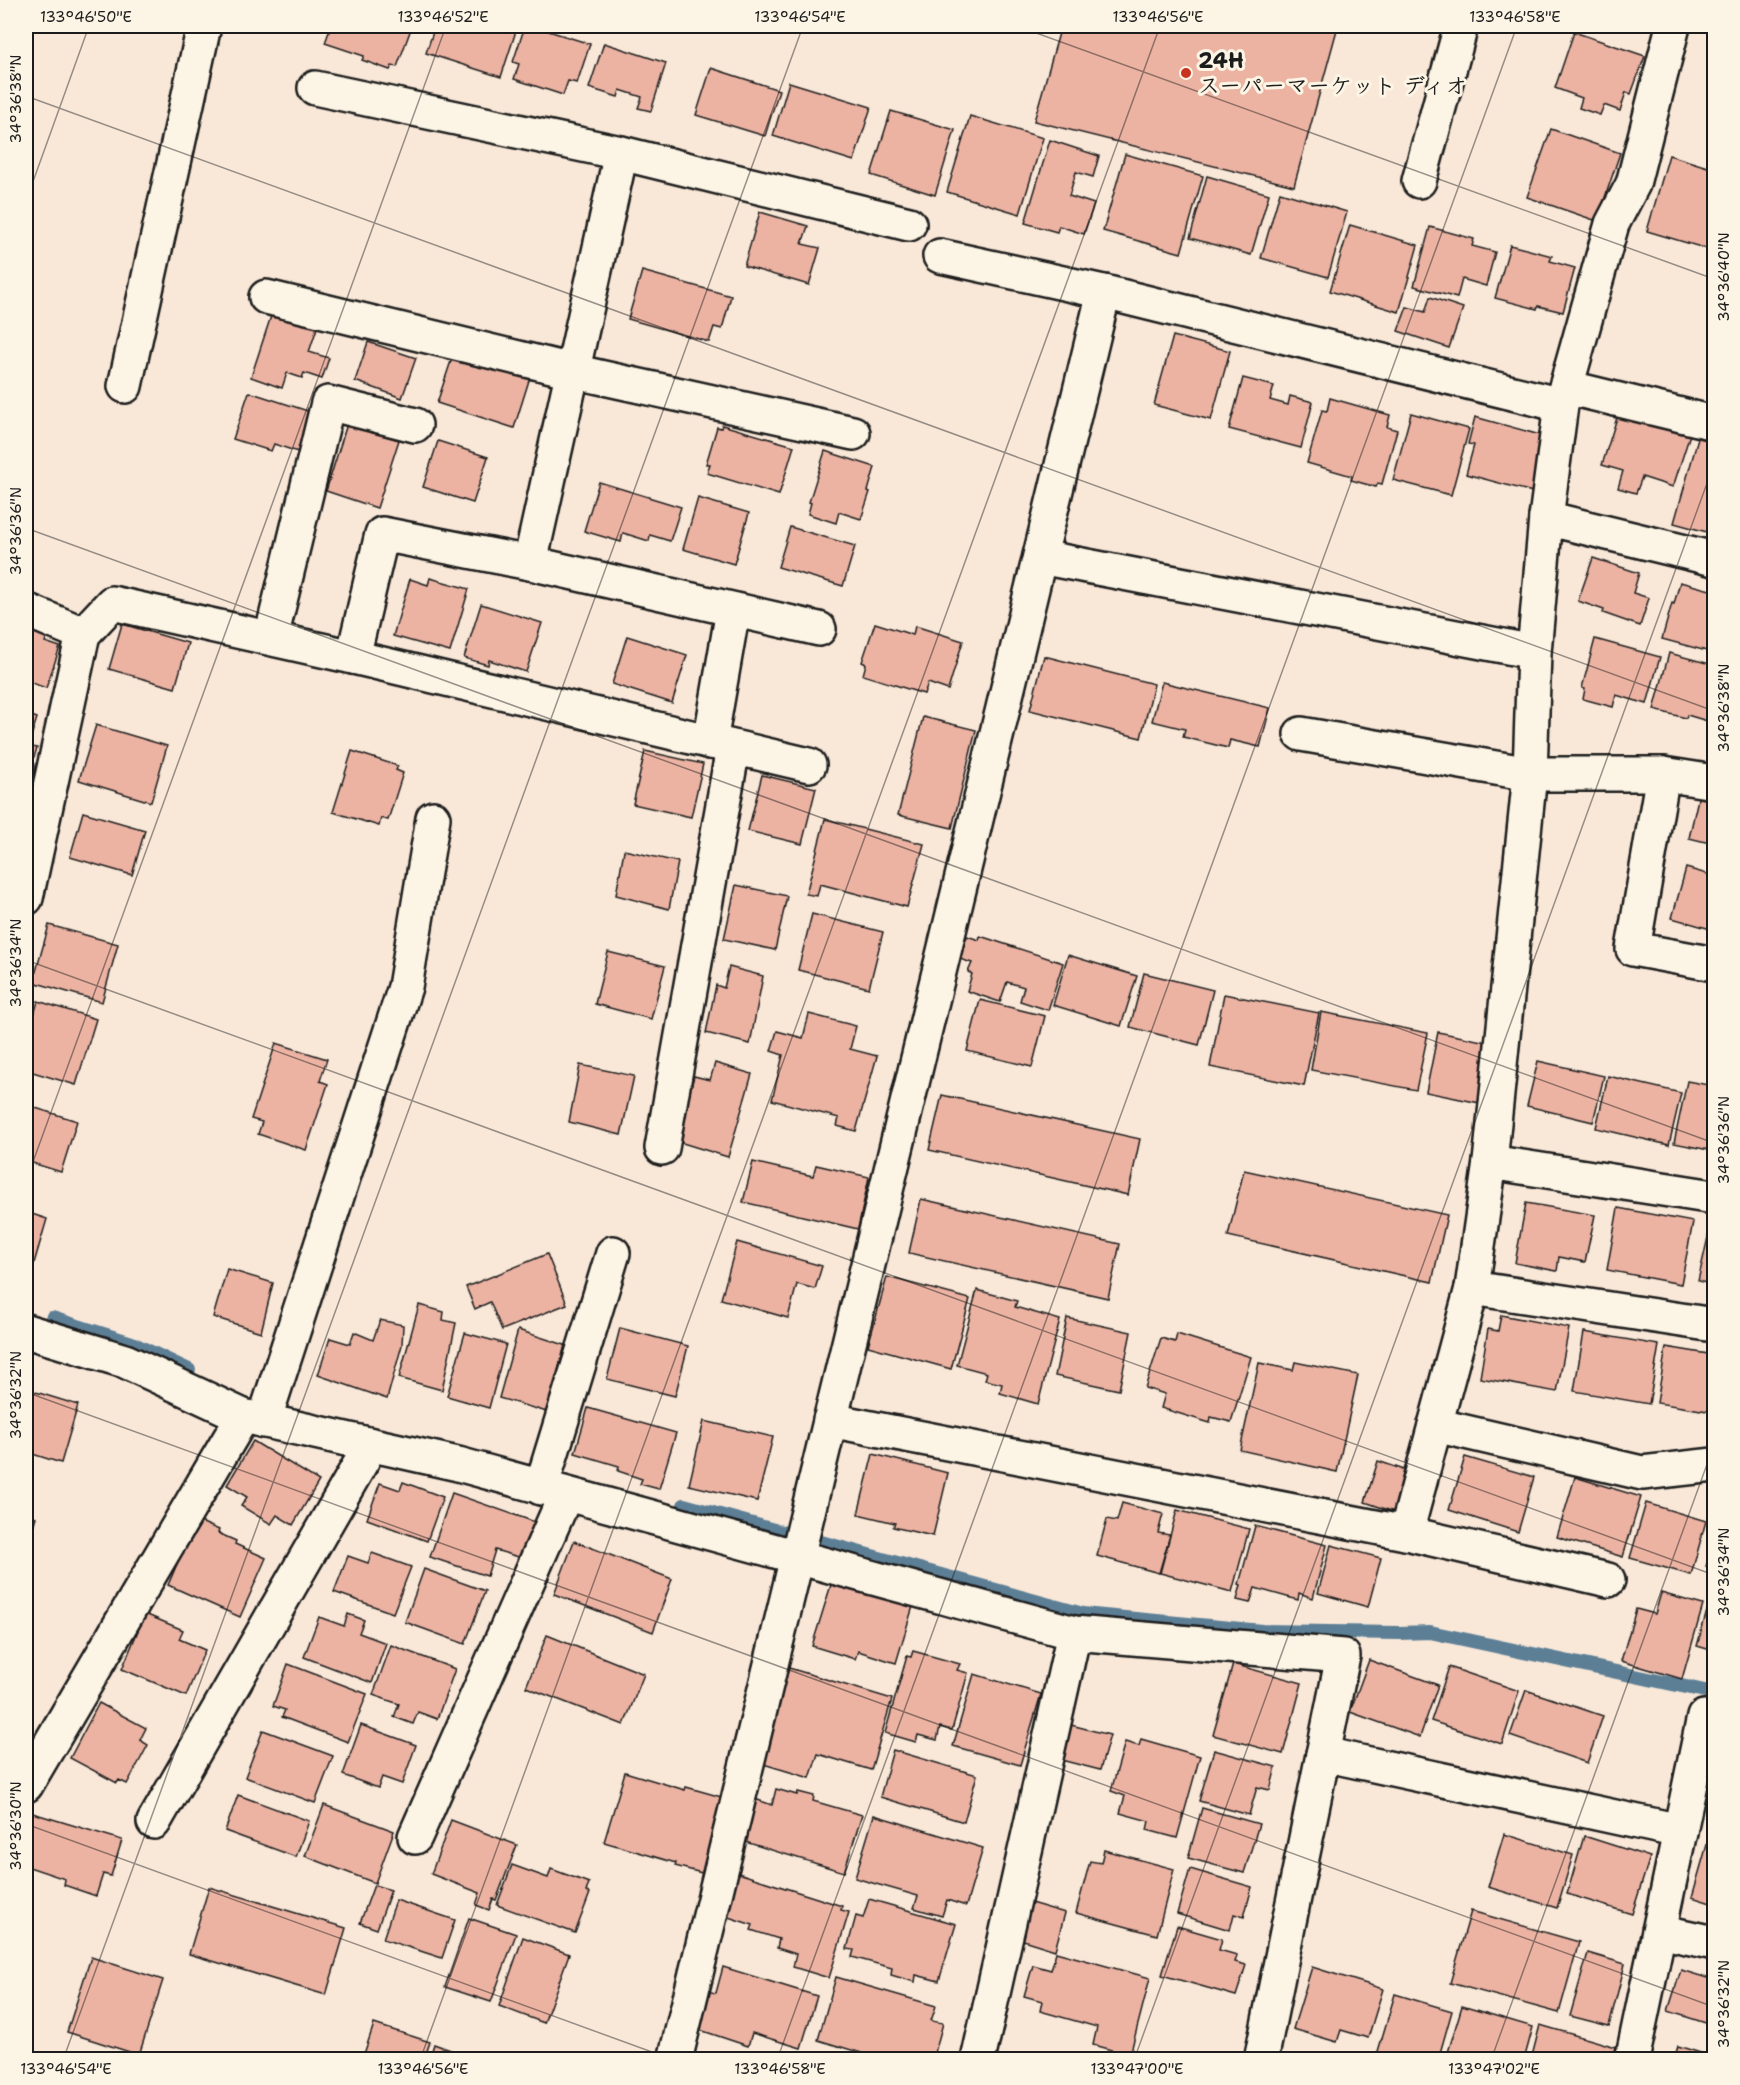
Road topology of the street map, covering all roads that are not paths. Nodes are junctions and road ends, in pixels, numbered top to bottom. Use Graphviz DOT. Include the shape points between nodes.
graph roads {
  1 [pos="204,26"];
  2 [pos="1461,26"];
  3 [pos="1674,26"];
  4 [pos="315,88"];
  5 [pos="621,153"];
  6 [pos="1419,181"];
  7 [pos="909,224"];
  8 [pos="940,256"];
  9 [pos="1104,292"];
  10 [pos="266,297"];
  11 [pos="572,370"];
  12 [pos="125,387"];
  13 [pos="1563,396"];
  14 [pos="1714,423"];
  15 [pos="415,425"];
  16 [pos="853,433"];
  17 [pos="1546,518"];
  18 [pos="1040,557"];
  19 [pos="1714,559"];
  20 [pos="530,563"];
  21 [pos="26,610"];
  22 [pos="733,610"];
  23 [pos="819,629"];
  24 [pos="82,634"];
  25 [pos="271,638"];
  26 [pos="1534,652"];
  27 [pos="353,657"];
  28 [pos="1301,734"];
  29 [pos="721,745"];
  30 [pos="809,765"];
  31 [pos="1530,774"];
  32 [pos="1663,774"];
  33 [pos="1714,782"];
  34 [pos="433,818"];
  35 [pos="26,898"];
  36 [pos="1714,964"];
  37 [pos="662,1148"];
  38 [pos="1490,1162"];
  39 [pos="1714,1197"];
  40 [pos="613,1253"];
  41 [pos="1472,1288"];
  42 [pos="1714,1325"];
  43 [pos="26,1331"];
  44 [pos="253,1419"];
  45 [pos="830,1420"];
  46 [pos="1435,1425"];
  47 [pos="371,1445"];
  48 [pos="1714,1465"];
  49 [pos="554,1491"];
  50 [pos="1406,1533"];
  51 [pos="797,1557"];
  52 [pos="1608,1580"];
  53 [pos="1074,1633"];
  54 [pos="1714,1719"];
  55 [pos="1323,1754"];
  56 [pos="26,1785"];
  57 [pos="154,1822"];
  58 [pos="1680,1832"];
  59 [pos="415,1837"];
  60 [pos="1659,1931"];
  61 [pos="1714,1943"];
  62 [pos="675,2060"];
  63 [pos="978,2060"];
  64 [pos="1261,2060"];
  65 [pos="1632,2060"];
  1 -- 12 [label="street"];
  2 -- 6 [label="street"];
  3 -- 13 [label="street" via="1633,184 1612,224"];
  4 -- 5 [label="street"];
  5 -- 7 [label="street"];
  5 -- 11 [label="street"];
  8 -- 9 [label="street"];
  9 -- 13 [label="street"];
  9 -- 18 [label="street"];
  10 -- 11 [label="street"];
  11 -- 16 [label="street"];
  11 -- 20 [label="street"];
  13 -- 14 [label="street"];
  13 -- 17 [label="street"];
  15 -- 25 [label="street" via="328,403"];
  17 -- 19 [label="street"];
  17 -- 26 [label="street"];
  18 -- 26 [label="street"];
  18 -- 45 [label="street"];
  20 -- 22 [label="street"];
  20 -- 27 [label="street" via="382,534"];
  21 -- 24 [label="street"];
  22 -- 23 [label="street"];
  22 -- 29 [label="street"];
  24 -- 25 [label="street" via="112,603"];
  24 -- 35 [label="street"];
  25 -- 27 [label="street"];
  26 -- 31 [label="street"];
  27 -- 29 [label="street"];
  28 -- 31 [label="street"];
  29 -- 30 [label="street"];
  29 -- 37 [label="street"];
  31 -- 32 [label="street"];
  31 -- 38 [label="street"];
  32 -- 33 [label="street"];
  32 -- 36 [label="street" via="1634,950"];
  34 -- 44 [label="street" via="405,987"];
  38 -- 39 [label="street"];
  38 -- 41 [label="street"];
  40 -- 49 [label="street"];
  41 -- 42 [label="street"];
  41 -- 46 [label="street"];
  43 -- 44 [label="street" via="125,1361"];
  44 -- 47 [label="street"];
  44 -- 56 [label="street"];
  45 -- 50 [label="street"];
  45 -- 51 [label="street"];
  46 -- 48 [label="street" via="1642,1473"];
  46 -- 50 [label="street"];
  47 -- 49 [label="street"];
  47 -- 57 [label="street"];
  49 -- 51 [label="street"];
  49 -- 59 [label="street"];
  50 -- 52 [label="street"];
  51 -- 53 [label="street"];
  51 -- 62 [label="street"];
  53 -- 55 [label="street" via="1343,1656"];
  53 -- 63 [label="street"];
  54 -- 58 [label="street" via="1704,1718"];
  55 -- 58 [label="street"];
  55 -- 64 [label="street"];
  58 -- 60 [label="street"];
  60 -- 61 [label="street"];
  60 -- 65 [label="street"];
}
